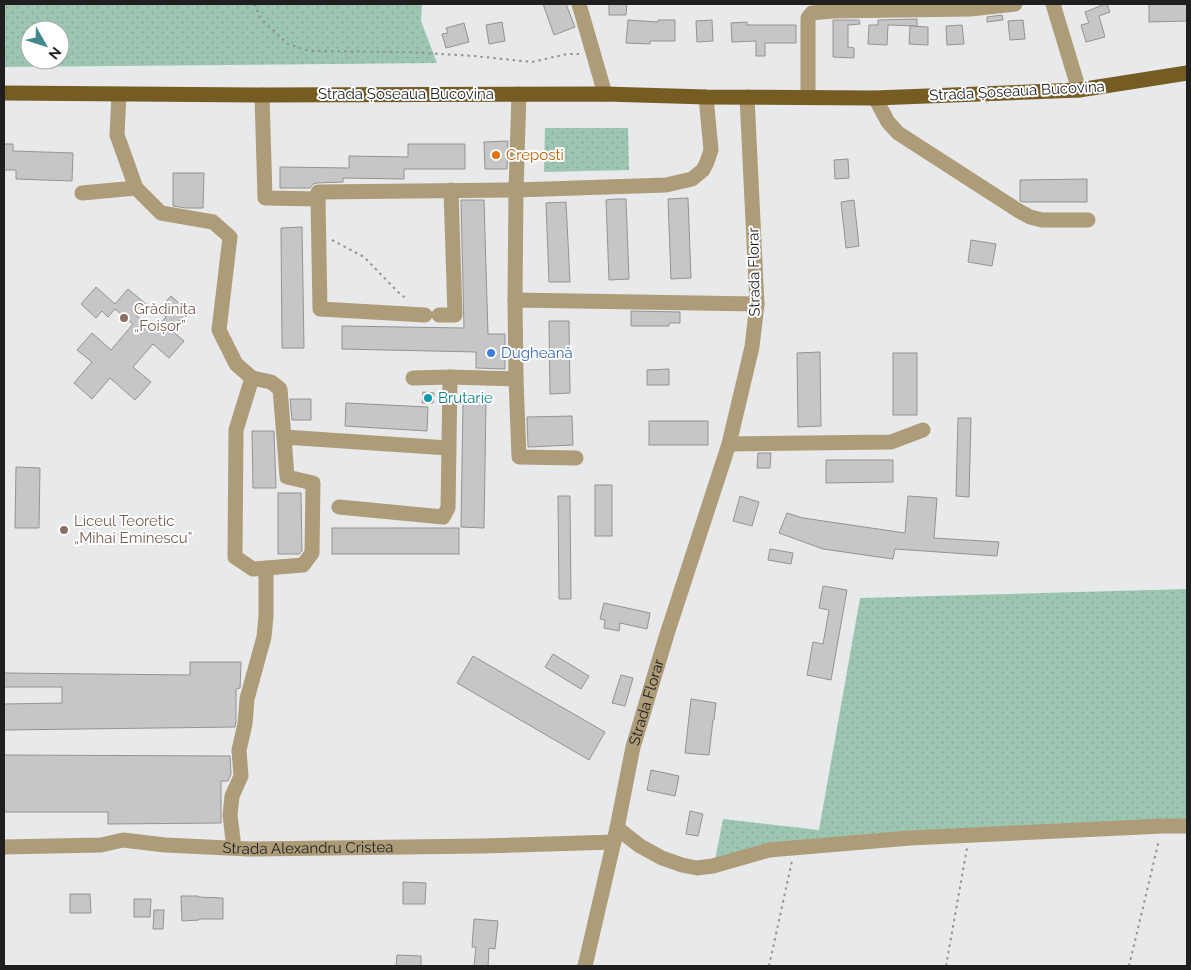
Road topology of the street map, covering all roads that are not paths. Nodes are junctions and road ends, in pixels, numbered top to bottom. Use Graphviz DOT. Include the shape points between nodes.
graph roads {
  1 [pos="579,4"];
  2 [pos="1015,4"];
  3 [pos="1053,4"];
  4 [pos="1187,73"];
  5 [pos="1079,90"];
  6 [pos="4,93"];
  7 [pos="119,94"];
  8 [pos="519,94"];
  9 [pos="605,94"];
  10 [pos="262,95"];
  11 [pos="706,97"];
  12 [pos="747,97"];
  13 [pos="808,97"];
  14 [pos="875,98"];
  15 [pos="136,188"];
  16 [pos="451,190"];
  17 [pos="516,190"];
  18 [pos="82,193"];
  19 [pos="318,199"];
  20 [pos="1088,220"];
  21 [pos="515,300"];
  22 [pos="757,304"];
  23 [pos="450,377"];
  24 [pos="252,378"];
  25 [pos="413,378"];
  26 [pos="516,379"];
  27 [pos="923,430"];
  28 [pos="284,437"];
  29 [pos="729,444"];
  30 [pos="448,448"];
  31 [pos="576,458"];
  32 [pos="339,507"];
  33 [pos="266,568"];
  34 [pos="1187,826"];
  35 [pos="615,835"];
  36 [pos="4,847"];
  37 [pos="234,848"];
  38 [pos="585,966"];
  1 -- 9 [label="street"];
  2 -- 13 [label="street" via="970,9 812,13 808,18"];
  3 -- 5 [label="street"];
  4 -- 5 [label="main road, Strada Șoseaua Bucovina"];
  5 -- 14 [label="main road, Strada Șoseaua Bucovina"];
  6 -- 7 [label="main road, Strada Șoseaua Bucovina"];
  7 -- 10 [label="main road, Strada Șoseaua Bucovina"];
  7 -- 15 [label="street" via="117,135"];
  8 -- 9 [label="main road, Strada Șoseaua Bucovina"];
  8 -- 10 [label="main road, Strada Șoseaua Bucovina"];
  8 -- 17 [label="street"];
  9 -- 11 [label="main road, Strada Șoseaua Bucovina"];
  10 -- 19 [label="street" via="265,198"];
  11 -- 12 [label="main road, Strada Șoseaua Bucovina"];
  11 -- 17 [label="street" via="711,150 703,170 692,179 666,184"];
  12 -- 13 [label="main road, Strada Șoseaua Bucovina"];
  12 -- 22 [label="street, Strada Florar"];
  13 -- 14 [label="main road, Strada Șoseaua Bucovina"];
  14 -- 20 [label="street" via="898,133 1019,211 1042,220"];
  15 -- 18 [label="street"];
  15 -- 24 [label="street" via="161,213 213,222 230,237 219,330 236,364"];
  16 -- 17 [label="street"];
  16 -- 19 [label="street" via="318,192"];
  16 -- 19 [label="street" via="454,315 320,309"];
  17 -- 21 [label="street"];
  21 -- 22 [label="street"];
  21 -- 26 [label="street"];
  22 -- 29 [label="street, Strada Florar" via="752,347"];
  23 -- 25 [label="street"];
  23 -- 26 [label="street"];
  23 -- 30 [label="street"];
  24 -- 28 [label="street" via="271,382 280,389"];
  24 -- 33 [label="street" via="236,430 235,557 253,568"];
  26 -- 31 [label="street" via="519,457"];
  27 -- 29 [label="street" via="891,442"];
  28 -- 30 [label="street"];
  28 -- 33 [label="street" via="287,477 313,483 312,553 303,566"];
  29 -- 35 [label="street, Strada Florar" via="633,746"];
  30 -- 32 [label="street" via="448,508 443,516"];
  33 -- 37 [label="street" via="264,637 247,699 238,750 241,776 232,796 230,814"];
  34 -- 35 [label="street" via="910,838 769,850 697,868 662,858"];
  35 -- 37 [label="street, Strada Alexandru Cristea" via="481,846"];
  35 -- 38 [label="street, Strada Florar"];
  36 -- 37 [label="street, Strada Alexandru Cristea" via="101,845 123,840"];
}
